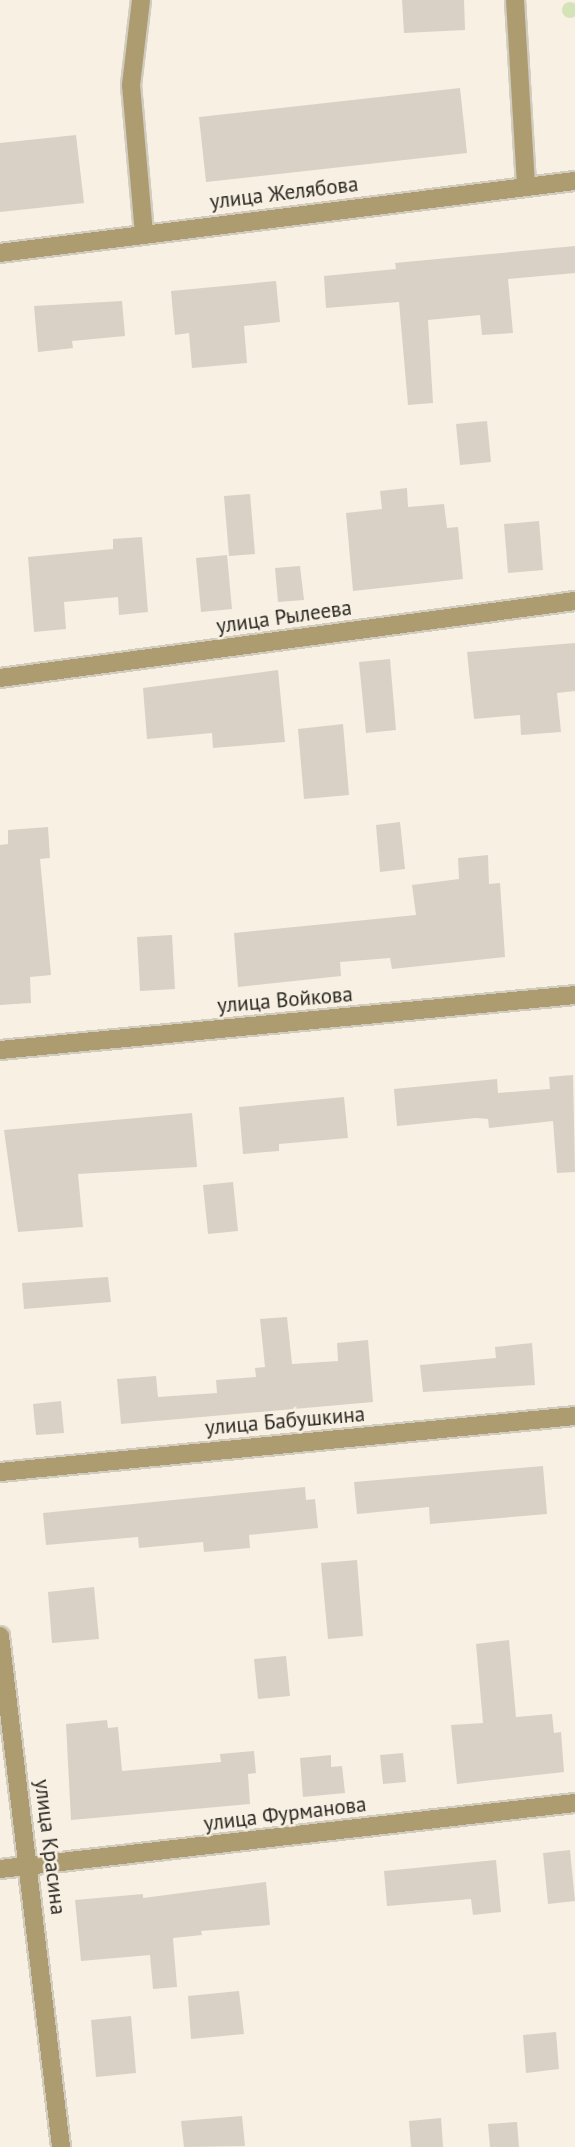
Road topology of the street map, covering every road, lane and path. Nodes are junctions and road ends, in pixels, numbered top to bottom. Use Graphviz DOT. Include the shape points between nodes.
graph roads {
  1 [pos="141,0"];
  2 [pos="515,0"];
  3 [pos="575,181"];
  4 [pos="526,186"];
  5 [pos="144,233"];
  6 [pos="0,253"];
  7 [pos="575,601"];
  8 [pos="0,678"];
  9 [pos="575,995"];
  10 [pos="0,1050"];
  11 [pos="575,1416"];
  12 [pos="0,1472"];
  13 [pos="0,1636"];
  14 [pos="575,1802"];
  15 [pos="30,1866"];
  16 [pos="0,1868"];
  17 [pos="61,2147"];
  1 -- 5 [label="street" via="131,85"];
  2 -- 4 [label="street"];
  3 -- 4 [label="street, улица Желябова"];
  4 -- 5 [label="street, улица Желябова"];
  5 -- 6 [label="street, улица Желябова"];
  7 -- 8 [label="street, улица Рылеева"];
  9 -- 10 [label="street, улица Войкова"];
  11 -- 12 [label="street, улица Бабушкина"];
  13 -- 15 [label="street, улица Красина"];
  14 -- 15 [label="street, улица Фурманова"];
  15 -- 16 [label="street, улица Фурманова"];
  15 -- 17 [label="street, улица Красина"];
}
